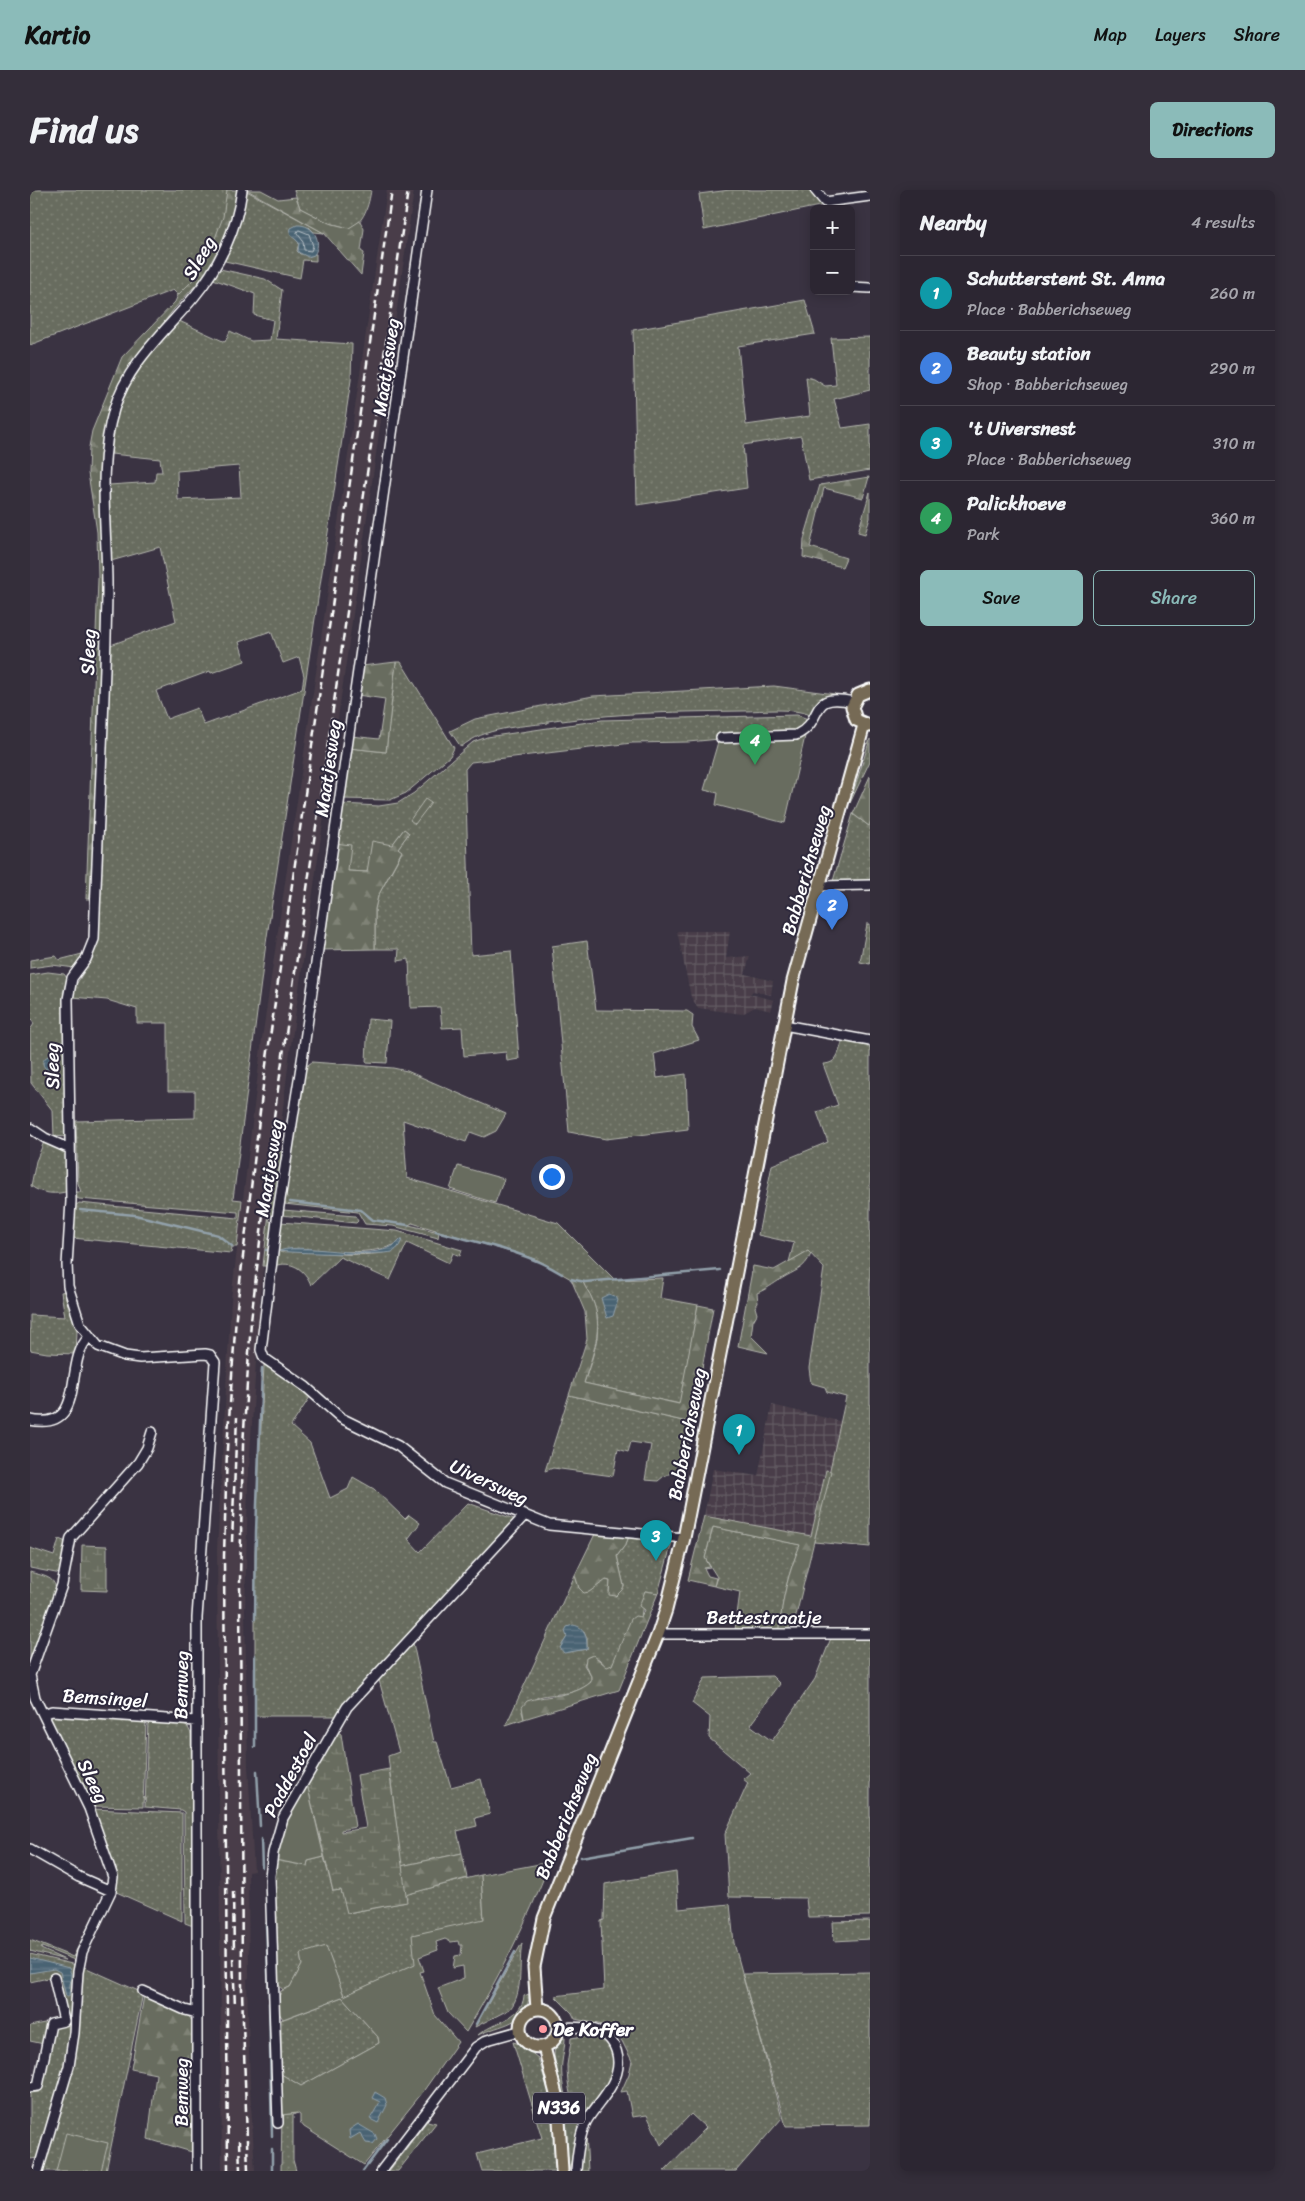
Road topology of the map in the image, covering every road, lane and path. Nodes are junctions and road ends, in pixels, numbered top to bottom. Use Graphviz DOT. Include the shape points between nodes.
graph roads {
  1 [pos="242,190"];
  2 [pos="427,190"];
  3 [pos="815,190"];
  4 [pos="870,196"];
  5 [pos="855,288"];
  6 [pos="870,288"];
  7 [pos="870,690"];
  8 [pos="853,702"];
  9 [pos="867,725"];
  10 [pos="721,738"];
  11 [pos="870,885"];
  12 [pos="819,886"];
  13 [pos="784,1025"];
  14 [pos="870,1042"];
  15 [pos="30,1128"];
  16 [pos="70,1149"];
  17 [pos="89,1337"];
  18 [pos="261,1350"];
  19 [pos="214,1358"];
  20 [pos="30,1420"];
  21 [pos="152,1432"];
  22 [pos="524,1516"];
  23 [pos="684,1538"];
  24 [pos="658,1634"];
  25 [pos="870,1634"];
  26 [pos="43,1714"];
  27 [pos="196,1721"];
  28 [pos="30,1849"];
  29 [pos="111,1891"];
  30 [pos="54,1978"];
  31 [pos="144,1991"];
  32 [pos="537,2009"];
  33 [pos="197,2013"];
  34 [pos="558,2028"];
  35 [pos="519,2031"];
  36 [pos="544,2047"];
  37 [pos="30,2087"];
  38 [pos="278,2123"];
  39 [pos="38,2171"];
  40 [pos="197,2171"];
  41 [pos="381,2171"];
  42 [pos="562,2171"];
  43 [pos="576,2171"];
  1 -- 16 [label="street, Sleeg" via="236,220 219,262 195,296 138,361 115,407 107,436 104,474 107,593 94,939 86,959 72,978 68,999"];
  2 -- 18 [label="street, Maatjesweg" via="303,1060 278,1212"];
  3 -- 4 [label="street" via="825,202"];
  5 -- 6 [label="street"];
  7 -- 8 [label="main road" via="858,694"];
  8 -- 9 [label="main road" via="854,716"];
  8 -- 10 [label="street" via="838,698 827,700 804,731 796,735"];
  9 -- 12 [label="main road, Babberichseweg"];
  11 -- 12 [label="street"];
  12 -- 13 [label="main road, Babberichseweg"];
  13 -- 14 [label="street"];
  13 -- 23 [label="main road, Babberichseweg"];
  15 -- 16 [label="street"];
  16 -- 17 [label="street, Sleeg" via="68,1286 80,1324"];
  17 -- 19 [label="street, Sleeg" via="98,1346 125,1356 205,1354"];
  17 -- 20 [label="street" via="80,1348 71,1396 63,1413 47,1422"];
  18 -- 22 [label="street, Uiversweg" via="264,1358 306,1387 341,1418 398,1446 446,1483"];
  19 -- 27 [label="street, Bemweg" via="197,1618"];
  21 -- 26 [label="street, Sleeg" via="138,1463 71,1538 62,1585 30,1675 31,1689"];
  22 -- 23 [label="street, Uiversweg" via="549,1525"];
  22 -- 38 [label="street, Paddestoel" via="347,1707 283,1818 270,1876"];
  23 -- 24 [label="main road, Babberichseweg"];
  24 -- 25 [label="street, Bettestraatje"];
  24 -- 32 [label="main road, Babberichseweg" via="544,1918 534,1967"];
  26 -- 27 [label="street, Bemsingel" via="52,1711"];
  26 -- 29 [label="street, Sleeg" via="92,1814 112,1871"];
  27 -- 33 [label="street, Bemweg"];
  28 -- 29 [label="street"];
  29 -- 39 [label="street, Sleeg" via="82,1952 69,2066"];
  30 -- 37 [label="street" via="64,2021 52,2024 38,2086"];
  31 -- 33 [label="street"];
  32 -- 34 [label="main road" via="544,2009 554,2016"];
  32 -- 35 [label="main road" via="525,2014"];
  33 -- 40 [label="street, Bemweg"];
  34 -- 36 [label="main road" via="554,2040"];
  34 -- 43 [label="street" via="593,2029 605,2034 614,2043 618,2055 619,2066 613,2083 586,2122"];
  35 -- 36 [label="main road" via="531,2046"];
  35 -- 41 [label="street" via="487,2040 476,2047"];
  36 -- 42 [label="main road, N336" via="558,2102"];
}
